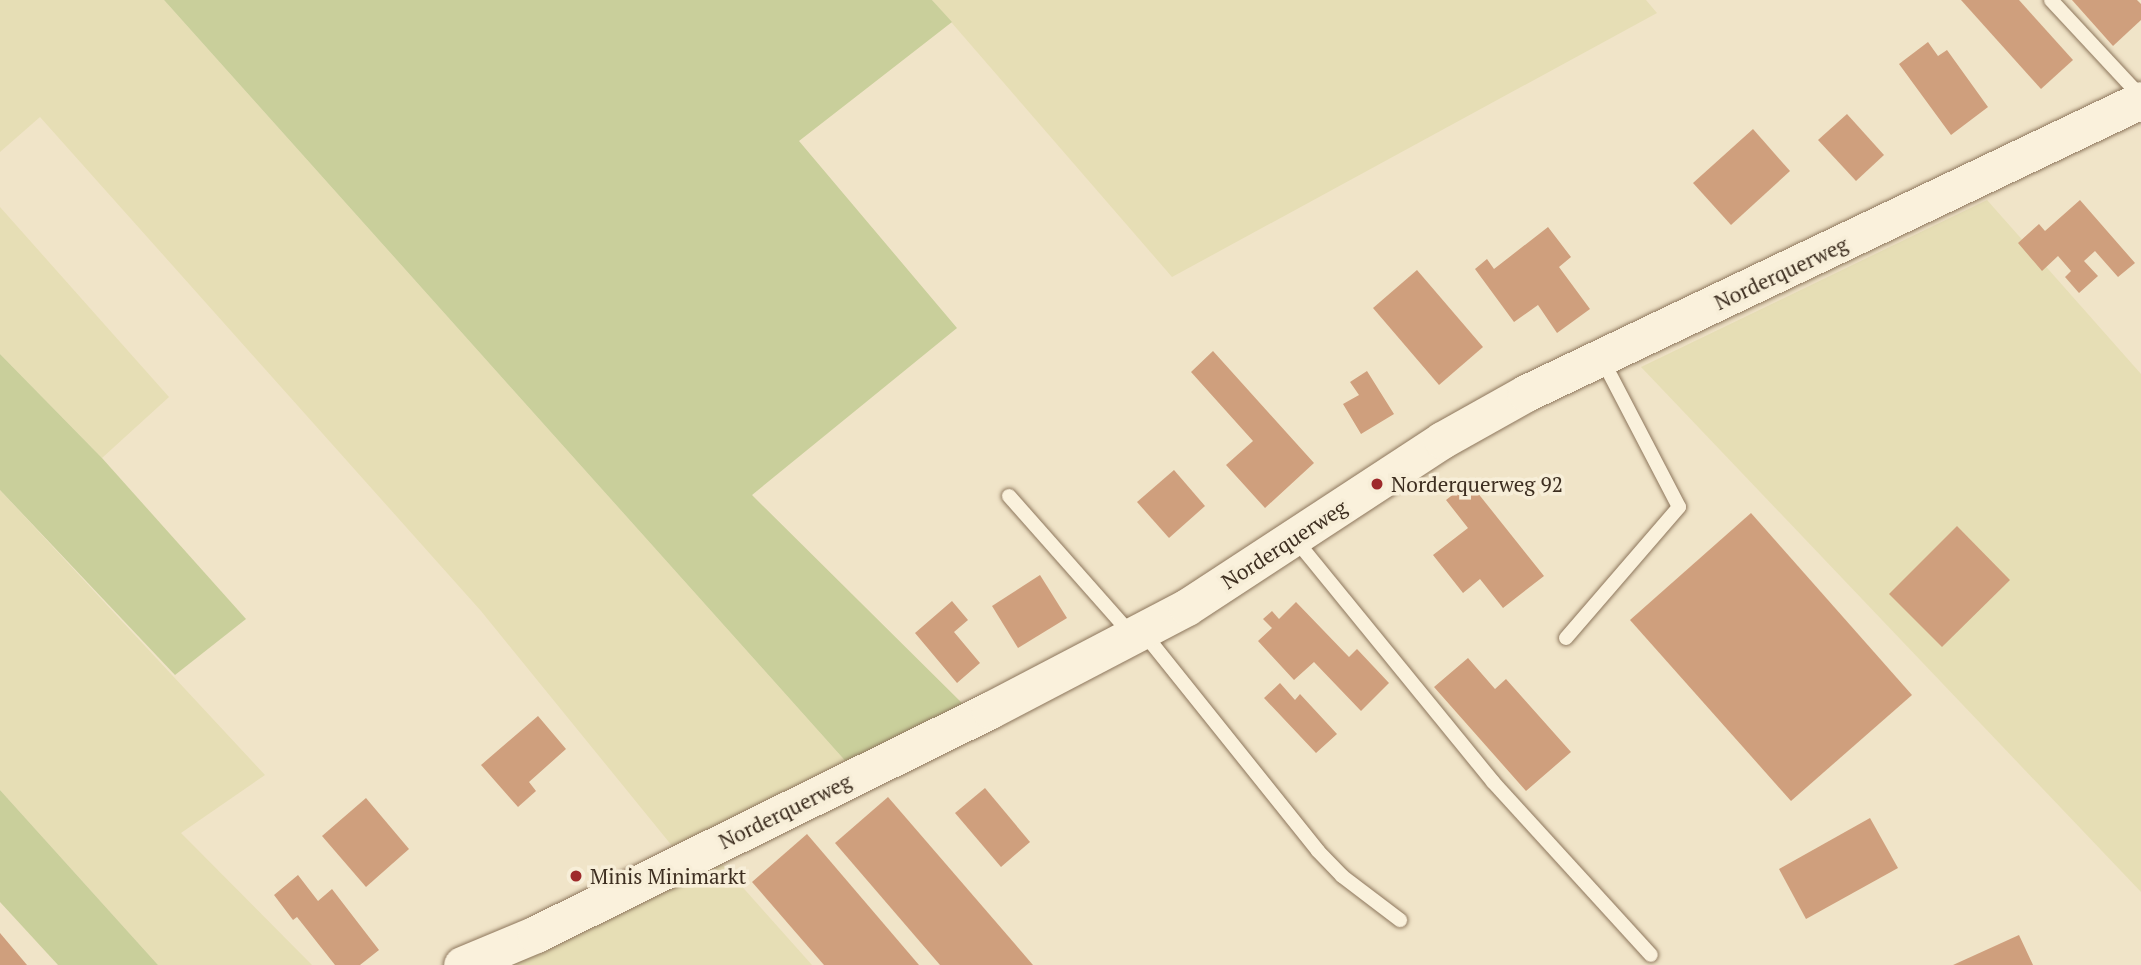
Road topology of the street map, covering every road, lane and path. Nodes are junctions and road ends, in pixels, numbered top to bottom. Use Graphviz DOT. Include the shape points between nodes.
graph roads {
  1 [pos="2051,0"];
  2 [pos="2141,98"];
  3 [pos="1601,358"];
  4 [pos="1009,496"];
  5 [pos="1295,539"];
  6 [pos="1136,633"];
  7 [pos="1566,638"];
  8 [pos="1400,920"];
  9 [pos="1651,955"];
  10 [pos="462,965"];
  1 -- 2 [label="lane"];
  2 -- 3 [label="street, Norderquerweg"];
  3 -- 5 [label="street, Norderquerweg" via="1442,440"];
  3 -- 7 [label="lane" via="1679,507"];
  4 -- 6 [label="lane"];
  5 -- 6 [label="street, Norderquerweg" via="1187,607"];
  5 -- 9 [label="lane" via="1493,782"];
  6 -- 8 [label="lane" via="1318,851 1342,876"];
  6 -- 10 [label="street, Norderquerweg" via="536,934"];
}
